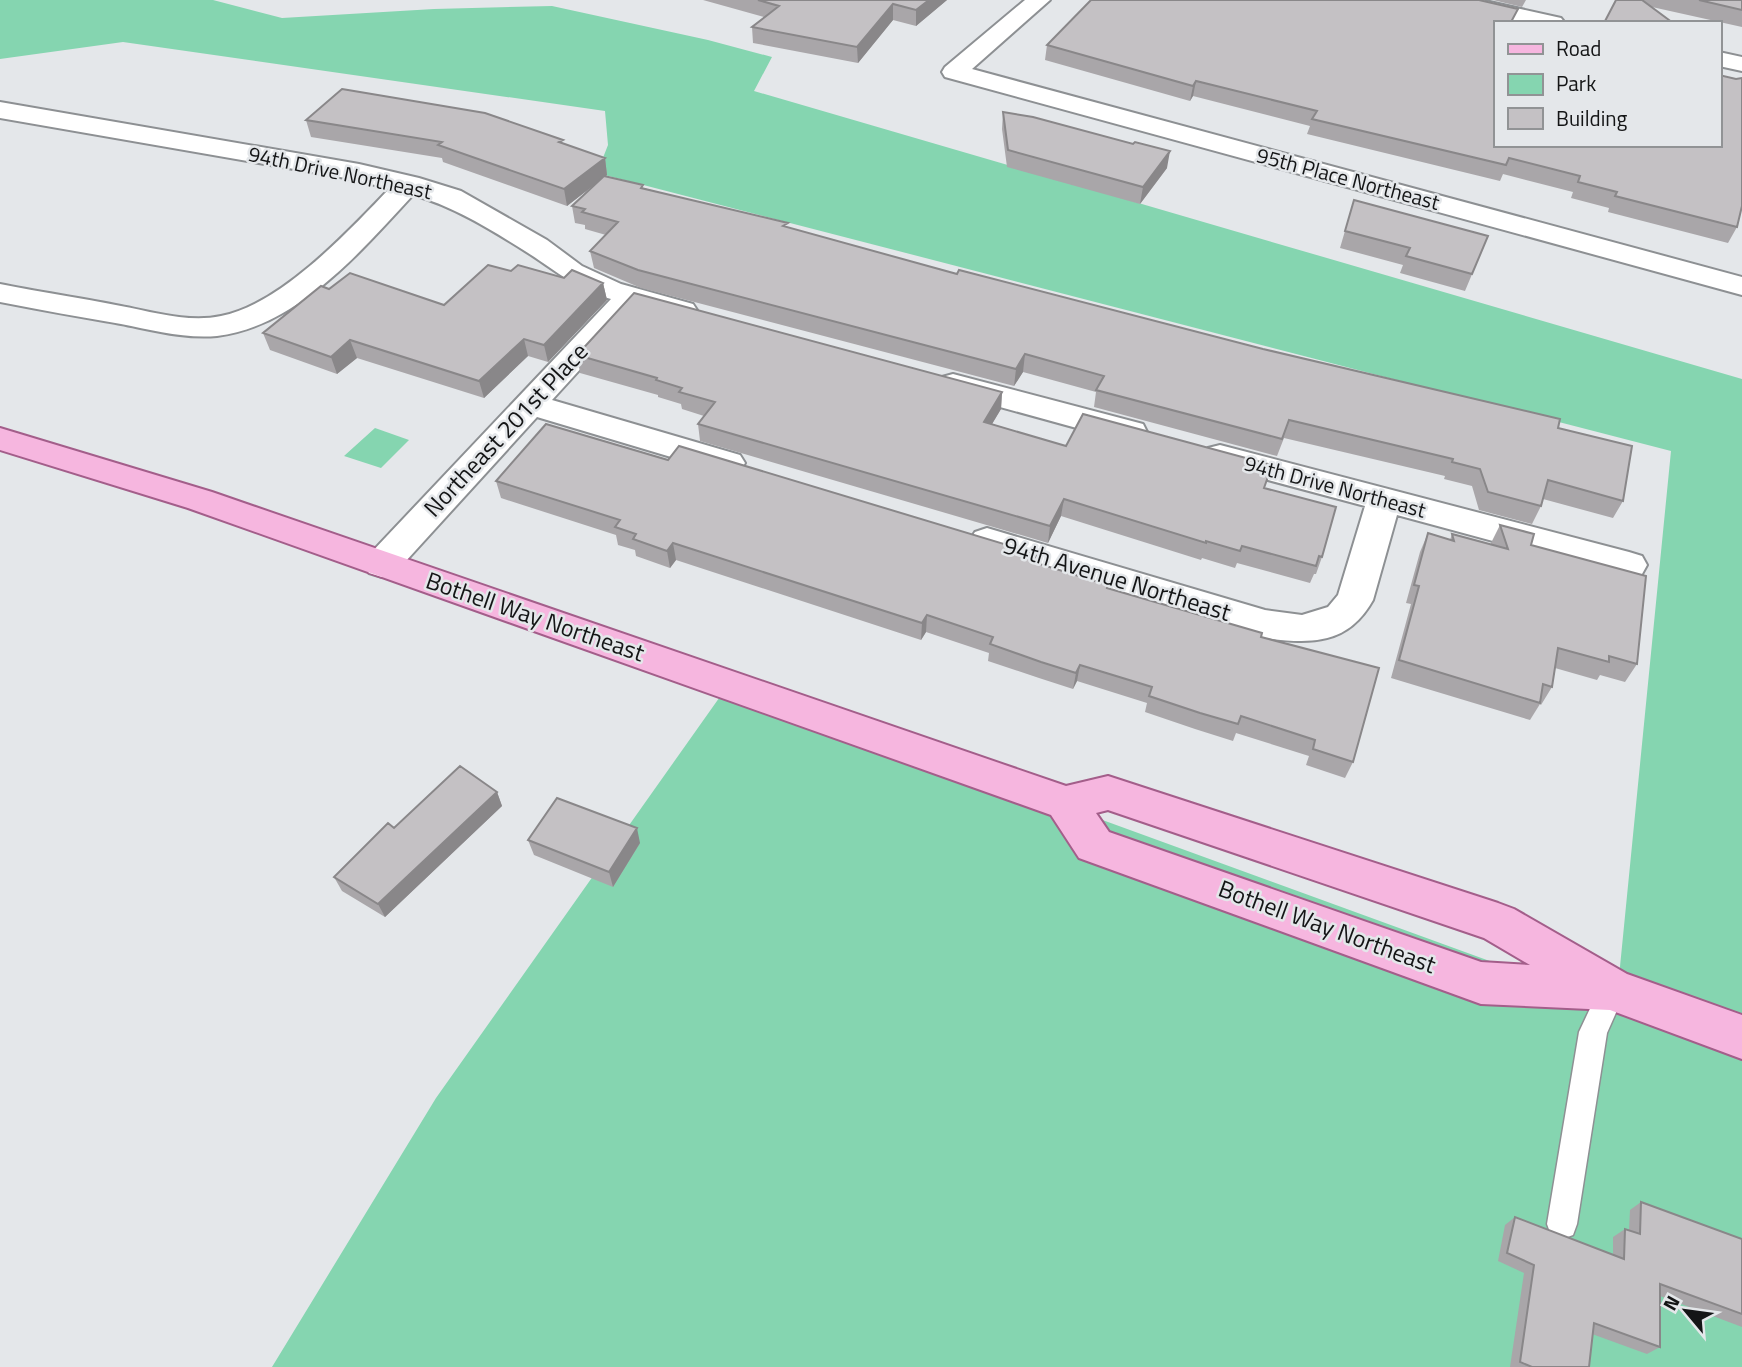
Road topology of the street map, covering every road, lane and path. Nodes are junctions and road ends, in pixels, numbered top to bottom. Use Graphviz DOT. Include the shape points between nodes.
graph roads {
  1 [pos="1039,0"];
  2 [pos="1450,0"];
  3 [pos="1544,21"];
  4 [pos="1721,59"];
  5 [pos="1742,64"];
  6 [pos="0,110"];
  7 [pos="409,184"];
  8 [pos="1742,286"];
  9 [pos="0,293"];
  10 [pos="630,296"];
  11 [pos="707,317"];
  12 [pos="919,374"];
  13 [pos="531,404"];
  14 [pos="0,439"];
  15 [pos="1158,439"];
  16 [pos="1198,450"];
  17 [pos="758,472"];
  18 [pos="1384,500"];
  19 [pos="958,532"];
  20 [pos="382,564"];
  21 [pos="1629,565"];
  22 [pos="1066,803"];
  23 [pos="1614,990"];
  24 [pos="1742,1037"];
  25 [pos="1562,1224"];
  1 -- 8 [label="street, 95th Place Northeast" via="954,72"];
  2 -- 3 [label="street"];
  4 -- 5 [label="street"];
  6 -- 7 [label="street, 94th Drive Northeast"];
  7 -- 9 [label="street" via="367,228 287,297 254,317 221,326 183,327"];
  7 -- 10 [label="street, 94th Drive Northeast" via="451,197 537,246 572,272"];
  10 -- 11 [label="street, 94th Drive Northeast"];
  10 -- 13 [label="street, Northeast 201st Place"];
  12 -- 15 [label="street"];
  13 -- 17 [label="street"];
  13 -- 20 [label="street, Northeast 201st Place"];
  14 -- 20 [label="main road, Bothell Way Northeast" via="200,500"];
  16 -- 18 [label="street, 94th Drive Northeast"];
  18 -- 19 [label="street, 94th Avenue Northeast" via="1355,600 1341,617 1302,629 1265,624"];
  18 -- 21 [label="street, 94th Drive Northeast"];
  20 -- 22 [label="main road, Bothell Way Northeast"];
  22 -- 23 [label="main road, Bothell Way Northeast" via="1108,793 1498,923"];
  22 -- 23 [label="main road, Bothell Way Northeast" via="1094,845 1481,983"];
  23 -- 24 [label="main road, Bothell Way Northeast"];
  23 -- 25 [label="lane" via="1593,1032"];
}
